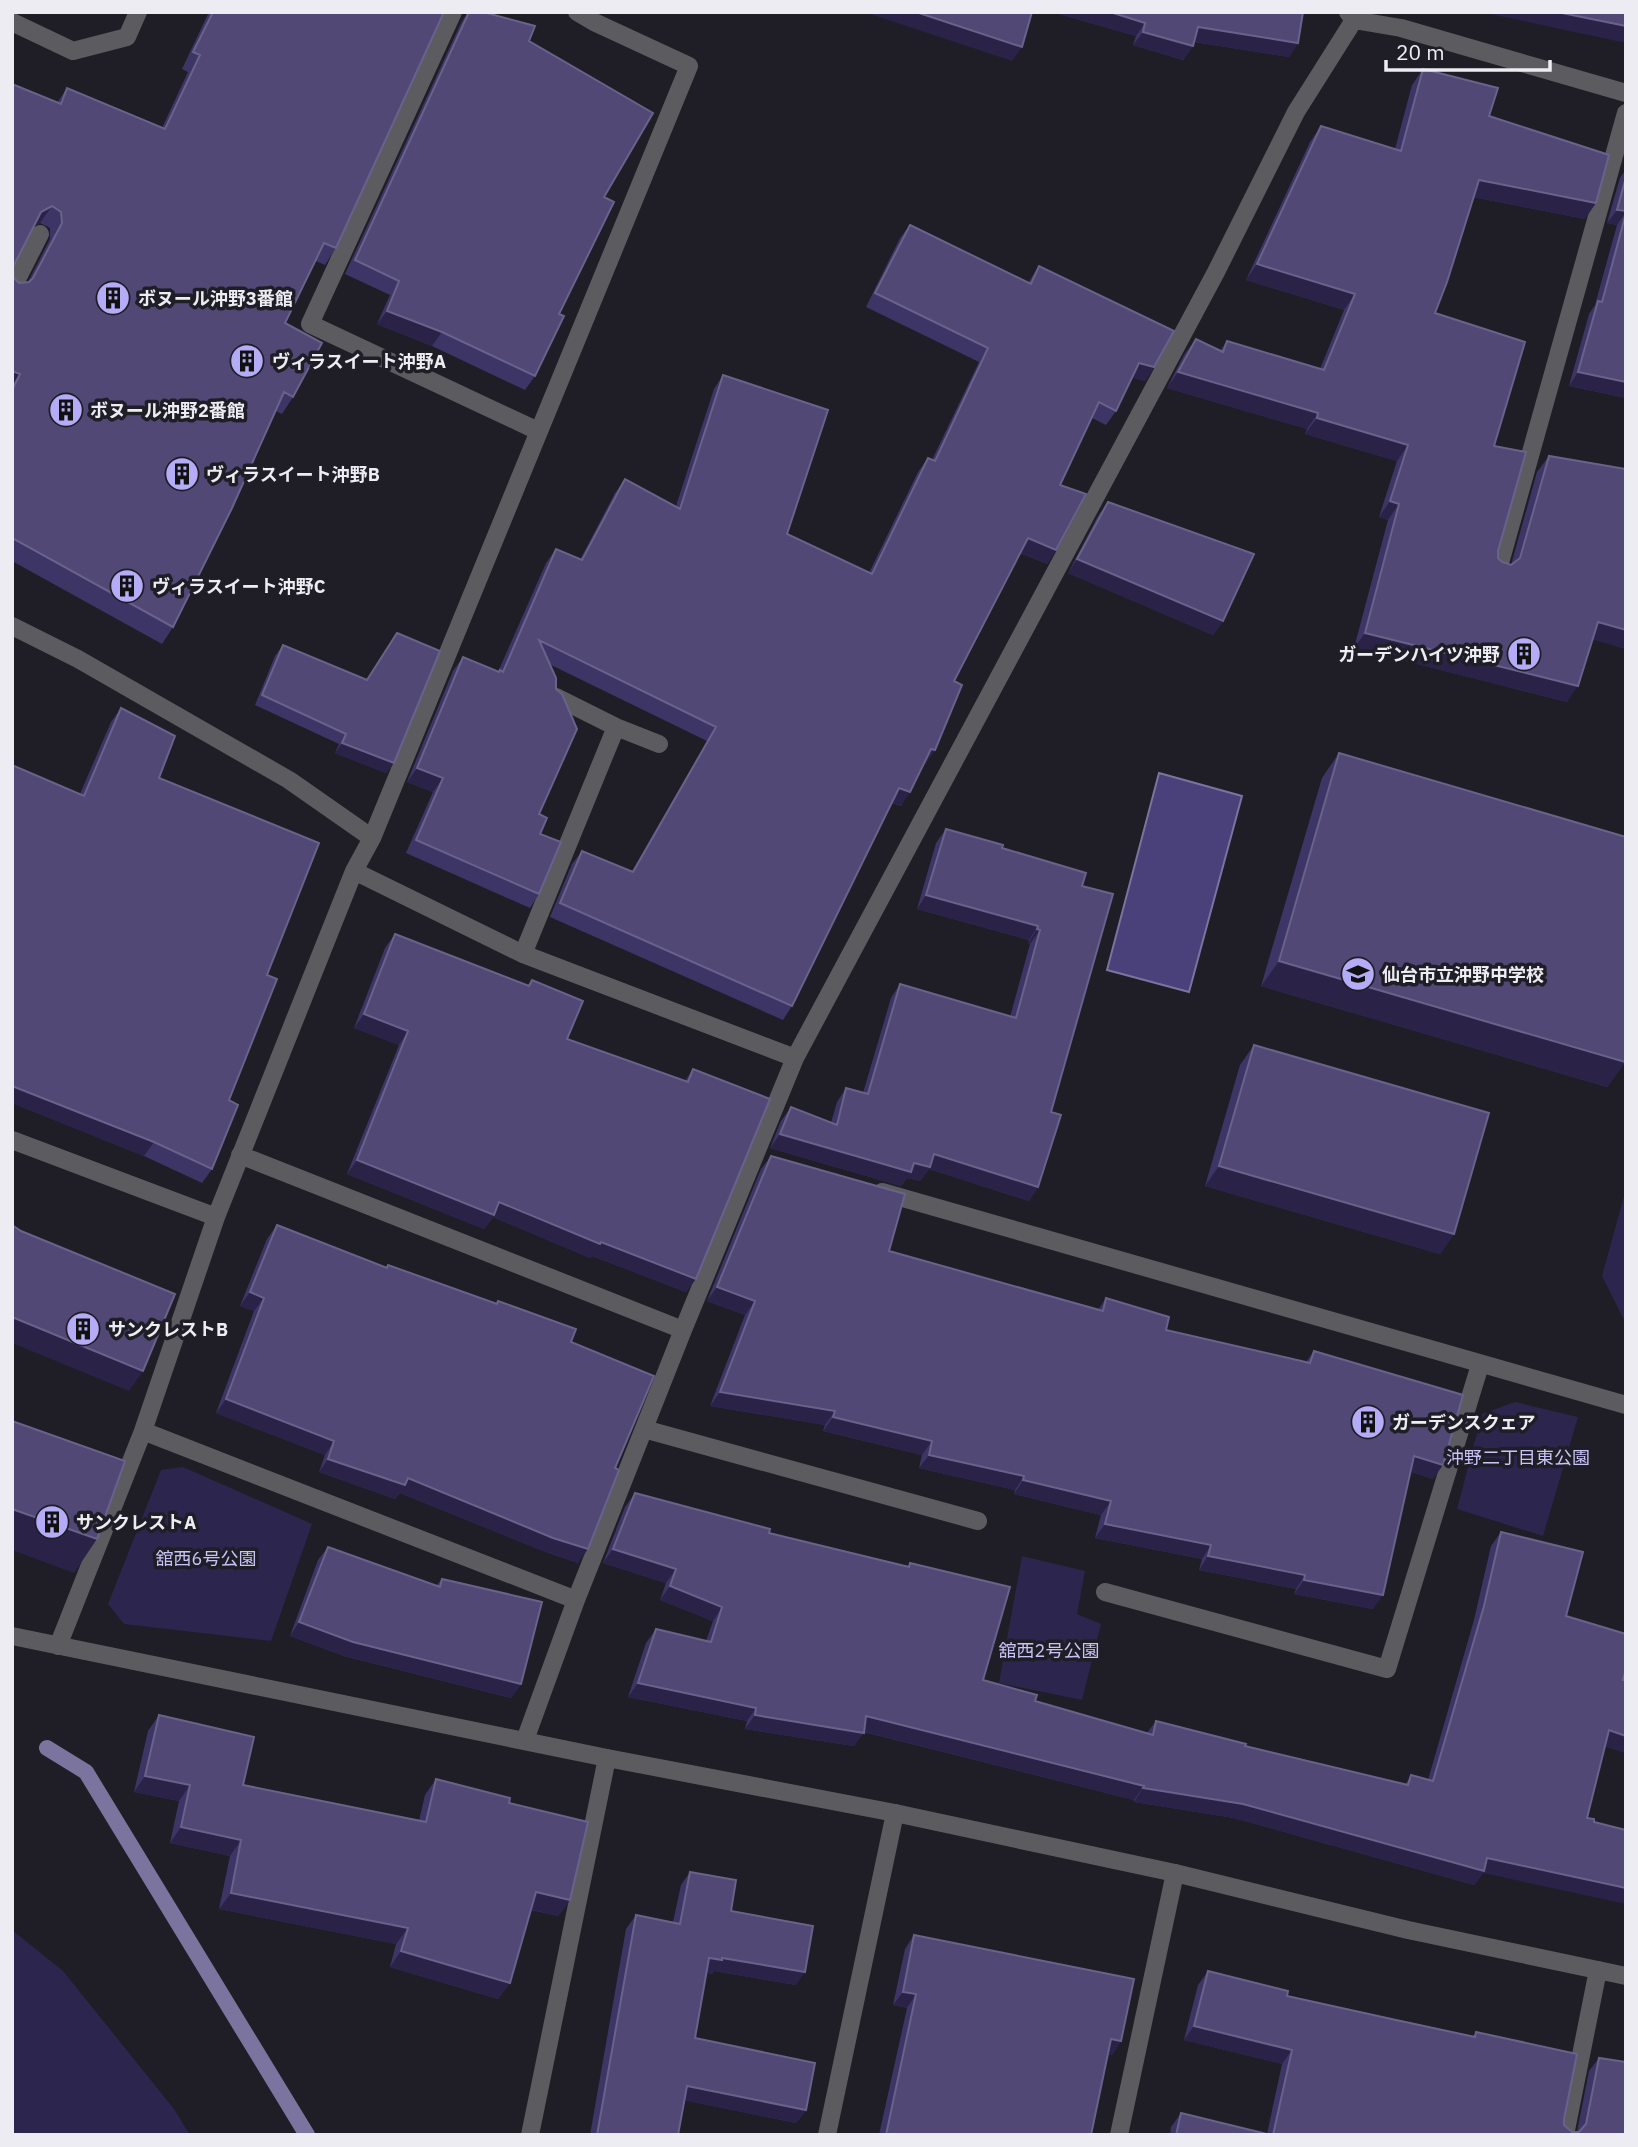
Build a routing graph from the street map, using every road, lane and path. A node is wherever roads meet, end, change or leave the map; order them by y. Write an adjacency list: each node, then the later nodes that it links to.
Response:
1 (138, 12): 5 (street)
2 (453, 12): 10 (street)
3 (578, 12): 10 (street)
4 (1351, 16): 6 (street); 19 (street)
5 (12, 22)
6 (1626, 93)
7 (1626, 113): 11 (street)
8 (40, 234): 9 (street)
9 (12, 289)
10 (538, 431): 16 (street)
11 (1498, 570)
12 (12, 626): 16 (street)
13 (556, 697): 14 (street)
14 (616, 727): 15 (street); 18 (street)
15 (659, 744)
16 (372, 838): 17 (street)
17 (354, 871): 18 (street); 21 (street)
18 (523, 954): 19 (street)
19 (795, 1058): 24 (street)
20 (12, 1140): 23 (street)
21 (240, 1155): 23 (street); 24 (street)
22 (863, 1187): 25 (street)
23 (216, 1217): 28 (street)
24 (683, 1330): 27 (street)
25 (1480, 1365): 26 (street); 30 (street)
26 (1626, 1405)
27 (644, 1429): 29 (street); 31 (street)
28 (143, 1431): 31 (street); 33 (street)
29 (978, 1521)
30 (1105, 1592)
31 (576, 1600): 34 (street)
32 (12, 1636): 33 (street)
33 (58, 1646): 34 (street)
34 (525, 1740): 35 (street)
35 (607, 1758): 36 (street); 40 (street)
36 (895, 1813): 37 (street); 41 (street)
37 (1175, 1873): 38 (street); 42 (street)
38 (1598, 1970): 39 (street); 43 (street)
39 (1626, 1976)
40 (530, 2135)
41 (827, 2135)
42 (1119, 2135)
43 (1565, 2135)

